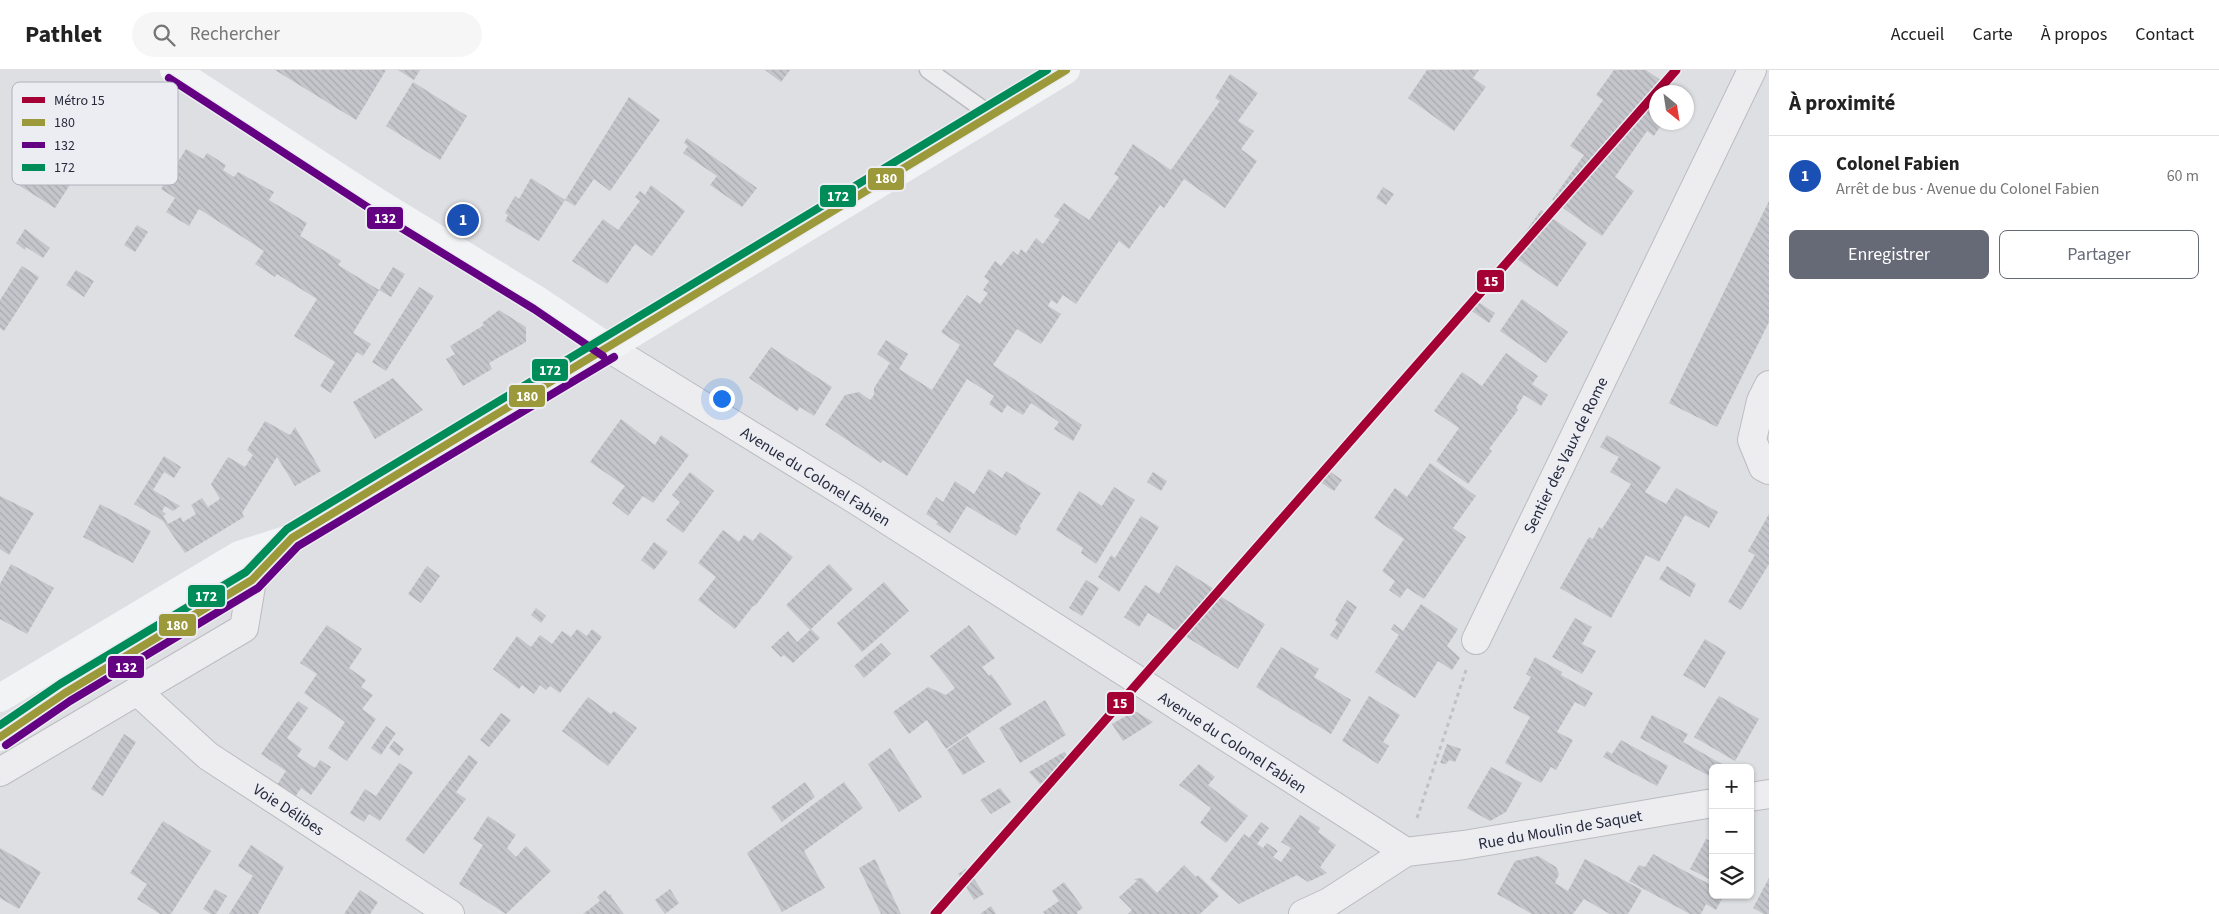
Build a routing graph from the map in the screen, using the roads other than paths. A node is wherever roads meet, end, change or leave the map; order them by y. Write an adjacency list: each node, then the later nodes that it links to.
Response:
1 (174, 70): 6 (main road, Avenue du Colonel Fabien)
2 (928, 70): 5 (lane)
3 (1066, 70): 5 (main road)
4 (1752, 70): 11 (street, Sentier des Vaux de Rome)
5 (991, 115): 6 (main road)
6 (609, 348): 9 (main road); 19 (street, Avenue du Colonel Fabien)
7 (1769, 385): 8 (street)
8 (1769, 470)
9 (292, 538): 10 (main road); 13 (main road)
10 (252, 580): 12 (street); 14 (main road)
11 (1476, 640)
12 (138, 692): 15 (street); 20 (street, Voie Délibes)
13 (3, 693)
14 (0, 737)
15 (0, 772)
16 (1769, 794): 17 (street)
17 (1754, 796)
18 (1709, 804): 19 (street, Rue du Moulin de Saquet)
19 (1406, 852): 21 (street)
20 (450, 914)
21 (1303, 914)

